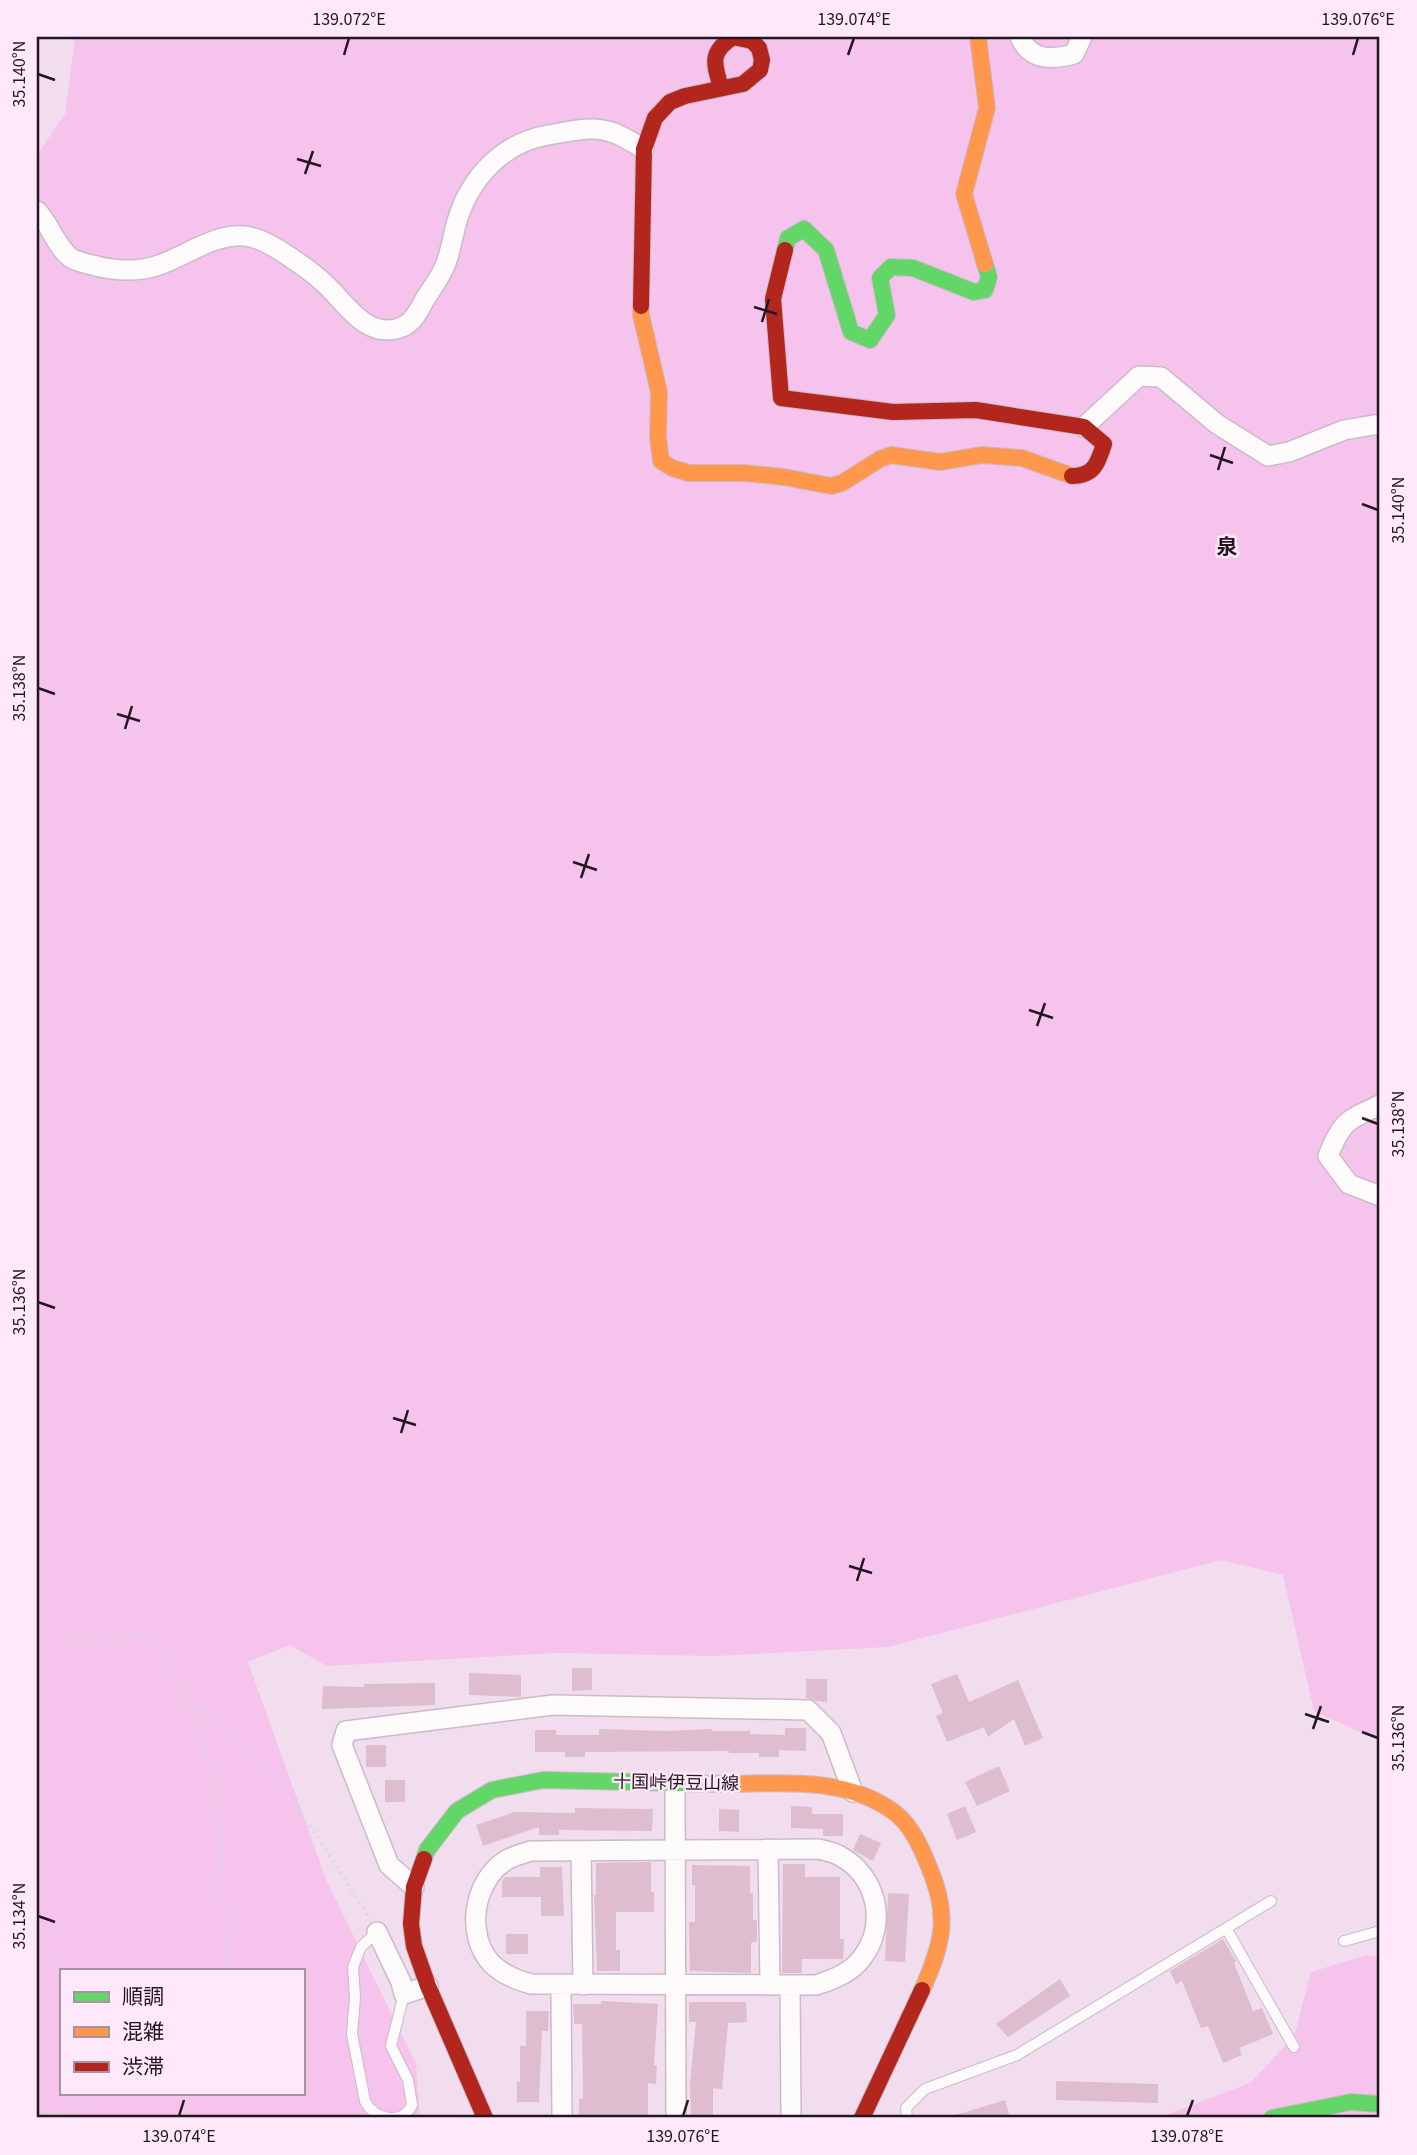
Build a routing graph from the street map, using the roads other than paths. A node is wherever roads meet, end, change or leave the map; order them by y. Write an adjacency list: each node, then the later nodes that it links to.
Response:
1 (978, 37): 8 (street)
2 (1020, 37): 3 (street)
3 (1082, 37)
4 (721, 88): 5 (street)
5 (644, 149): 6 (street); 8 (street)
6 (37, 211)
7 (1380, 424): 8 (street)
8 (1084, 427)
9 (1380, 1105): 10 (street)
10 (1380, 1196)
11 (675, 1784): 12 (street, 十国峠伊豆山線); 14 (street); 16 (street, 十国峠伊豆山線)
12 (853, 1791): 16 (street); 35 (street, 十国峠伊豆山線)
13 (768, 1849): 14 (street); 25 (street); 26 (street)
14 (677, 1850): 15 (street); 24 (street)
15 (581, 1851): 22 (street); 23 (street)
16 (414, 1887): 27 (street, 十国峠伊豆山線)
17 (1270, 1901): 18 (lane)
18 (1226, 1928): 29 (lane); 36 (lane)
19 (1380, 1931): 21 (lane)
20 (377, 1932): 28 (street); 28 (lane)
21 (1345, 1941)
22 (561, 1985): 23 (street); 32 (street)
23 (583, 1985): 24 (street)
24 (677, 1985): 25 (street); 33 (street)
25 (770, 1985): 26 (street)
26 (790, 1985): 34 (street)
27 (428, 1986): 28 (street); 31 (street, 十国峠伊豆山線)
28 (404, 1994)
29 (1294, 2047)
30 (1380, 2104): 37 (street)
31 (485, 2118)
32 (562, 2118)
33 (676, 2118)
34 (791, 2118)
35 (862, 2118)
36 (907, 2118)
37 (1272, 2118)

